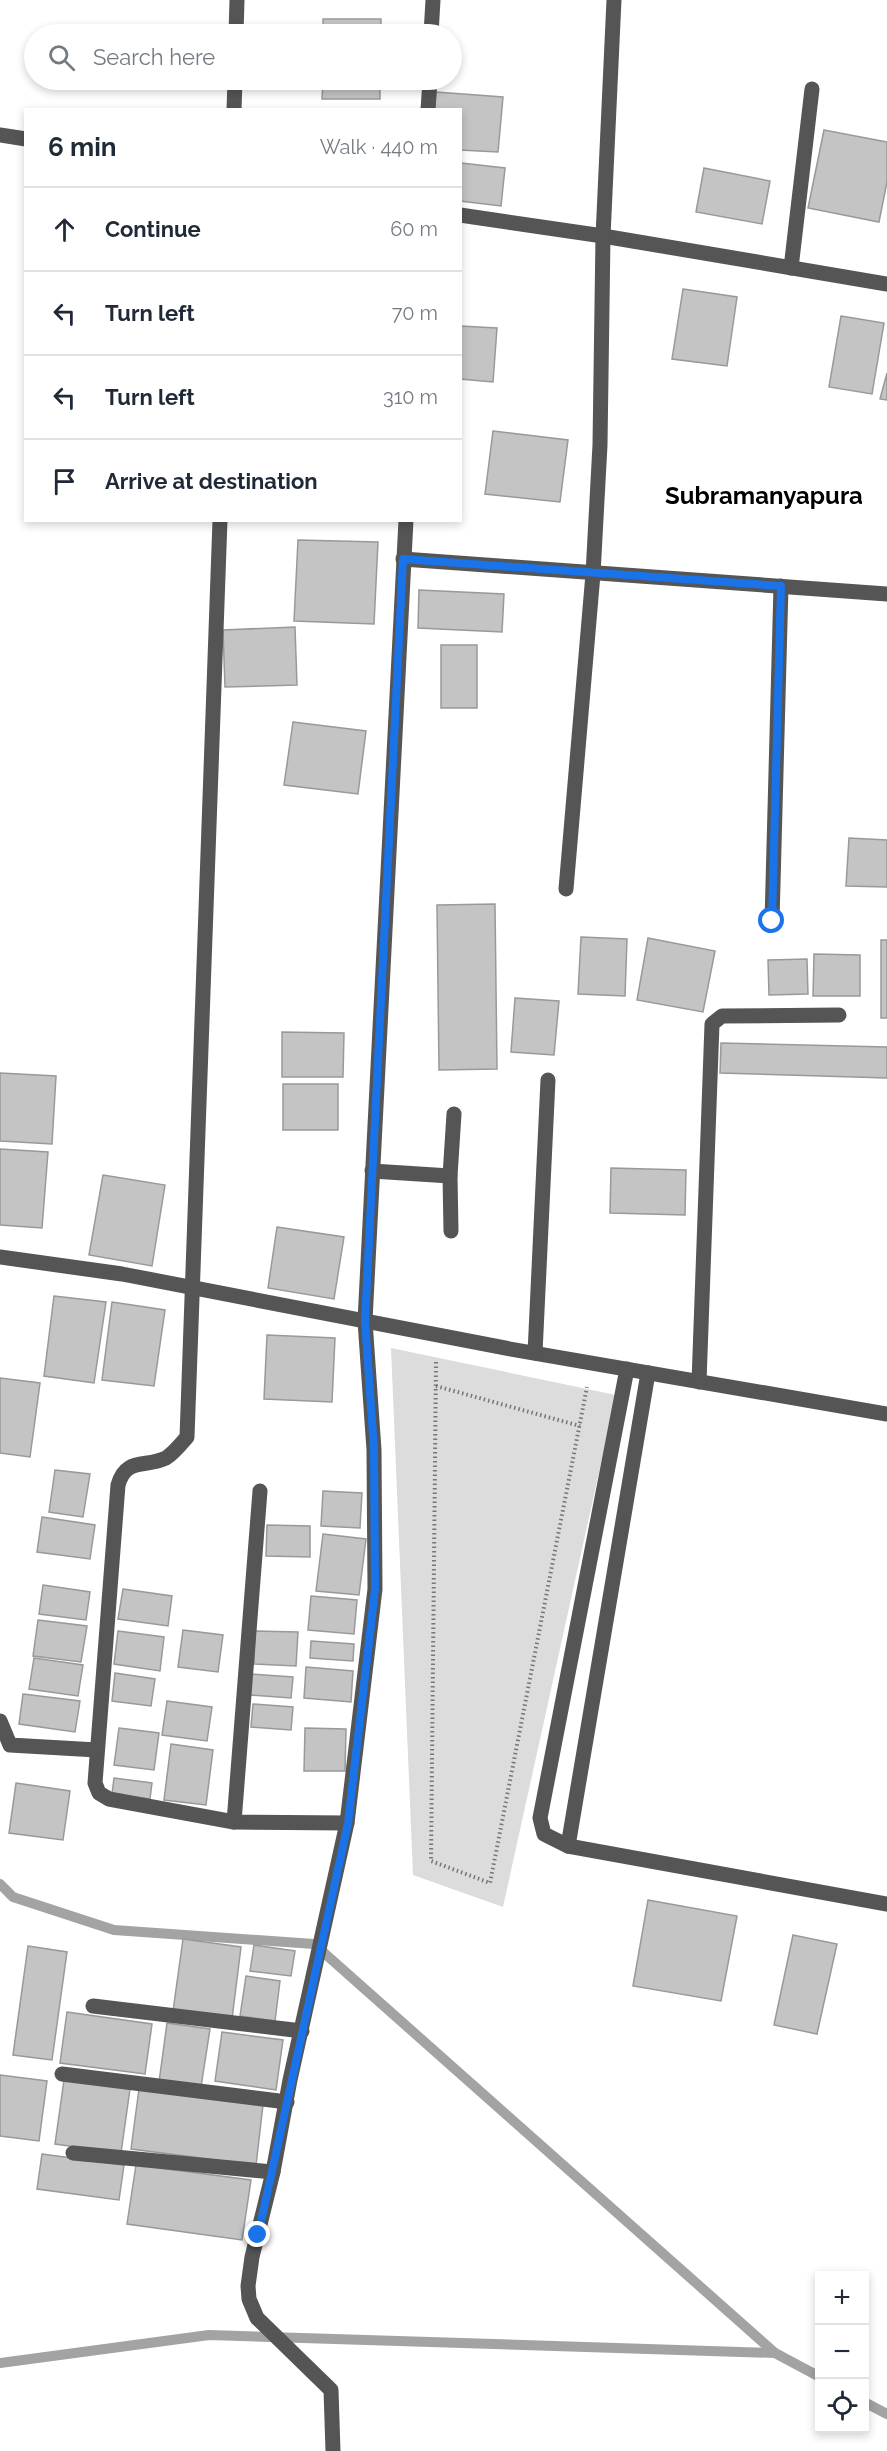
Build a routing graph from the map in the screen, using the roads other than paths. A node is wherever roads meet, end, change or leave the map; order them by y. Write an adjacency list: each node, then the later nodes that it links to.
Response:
1 (237, 0): 4 (street)
2 (433, 0): 5 (street)
3 (614, 0): 14 (street)
4 (236, 24)
5 (432, 24)
6 (812, 89): 15 (street)
7 (235, 90): 9 (street)
8 (429, 90): 10 (street)
9 (234, 108)
10 (428, 108)
11 (0, 135): 12 (street)
12 (24, 139)
13 (462, 216): 14 (street)
14 (603, 236): 15 (street); 20 (street)
15 (791, 268): 16 (street)
16 (887, 284)
17 (220, 522): 32 (street)
18 (406, 522): 19 (street)
19 (403, 559): 20 (street); 28 (street)
20 (593, 574): 21 (street); 23 (street)
21 (781, 586): 22 (street); 24 (street)
22 (887, 594)
23 (566, 889)
24 (772, 921)
25 (839, 1015): 37 (street)
26 (548, 1080): 34 (street)
27 (454, 1114): 29 (street)
28 (372, 1172): 29 (street); 33 (street)
29 (450, 1176): 30 (street)
30 (451, 1231)
31 (0, 1257): 32 (street)
32 (192, 1287): 33 (street); 42 (street)
33 (365, 1321): 34 (street); 44 (street)
34 (535, 1353): 35 (street)
35 (627, 1369): 36 (street); 45 (street)
36 (648, 1373): 37 (street); 45 (street)
37 (699, 1382): 39 (street)
38 (887, 1407): 39 (street)
39 (887, 1414)
40 (260, 1491): 43 (street)
41 (0, 1721): 42 (street)
42 (97, 1750): 43 (street)
43 (234, 1822): 44 (street)
44 (348, 1823): 48 (street)
45 (568, 1846): 46 (street)
46 (887, 1904)
47 (93, 2006): 48 (street)
48 (302, 2031): 50 (street)
49 (62, 2074): 50 (street)
50 (287, 2102): 52 (street)
51 (74, 2152): 52 (street)
52 (273, 2172): 53 (street)
53 (333, 2451)

